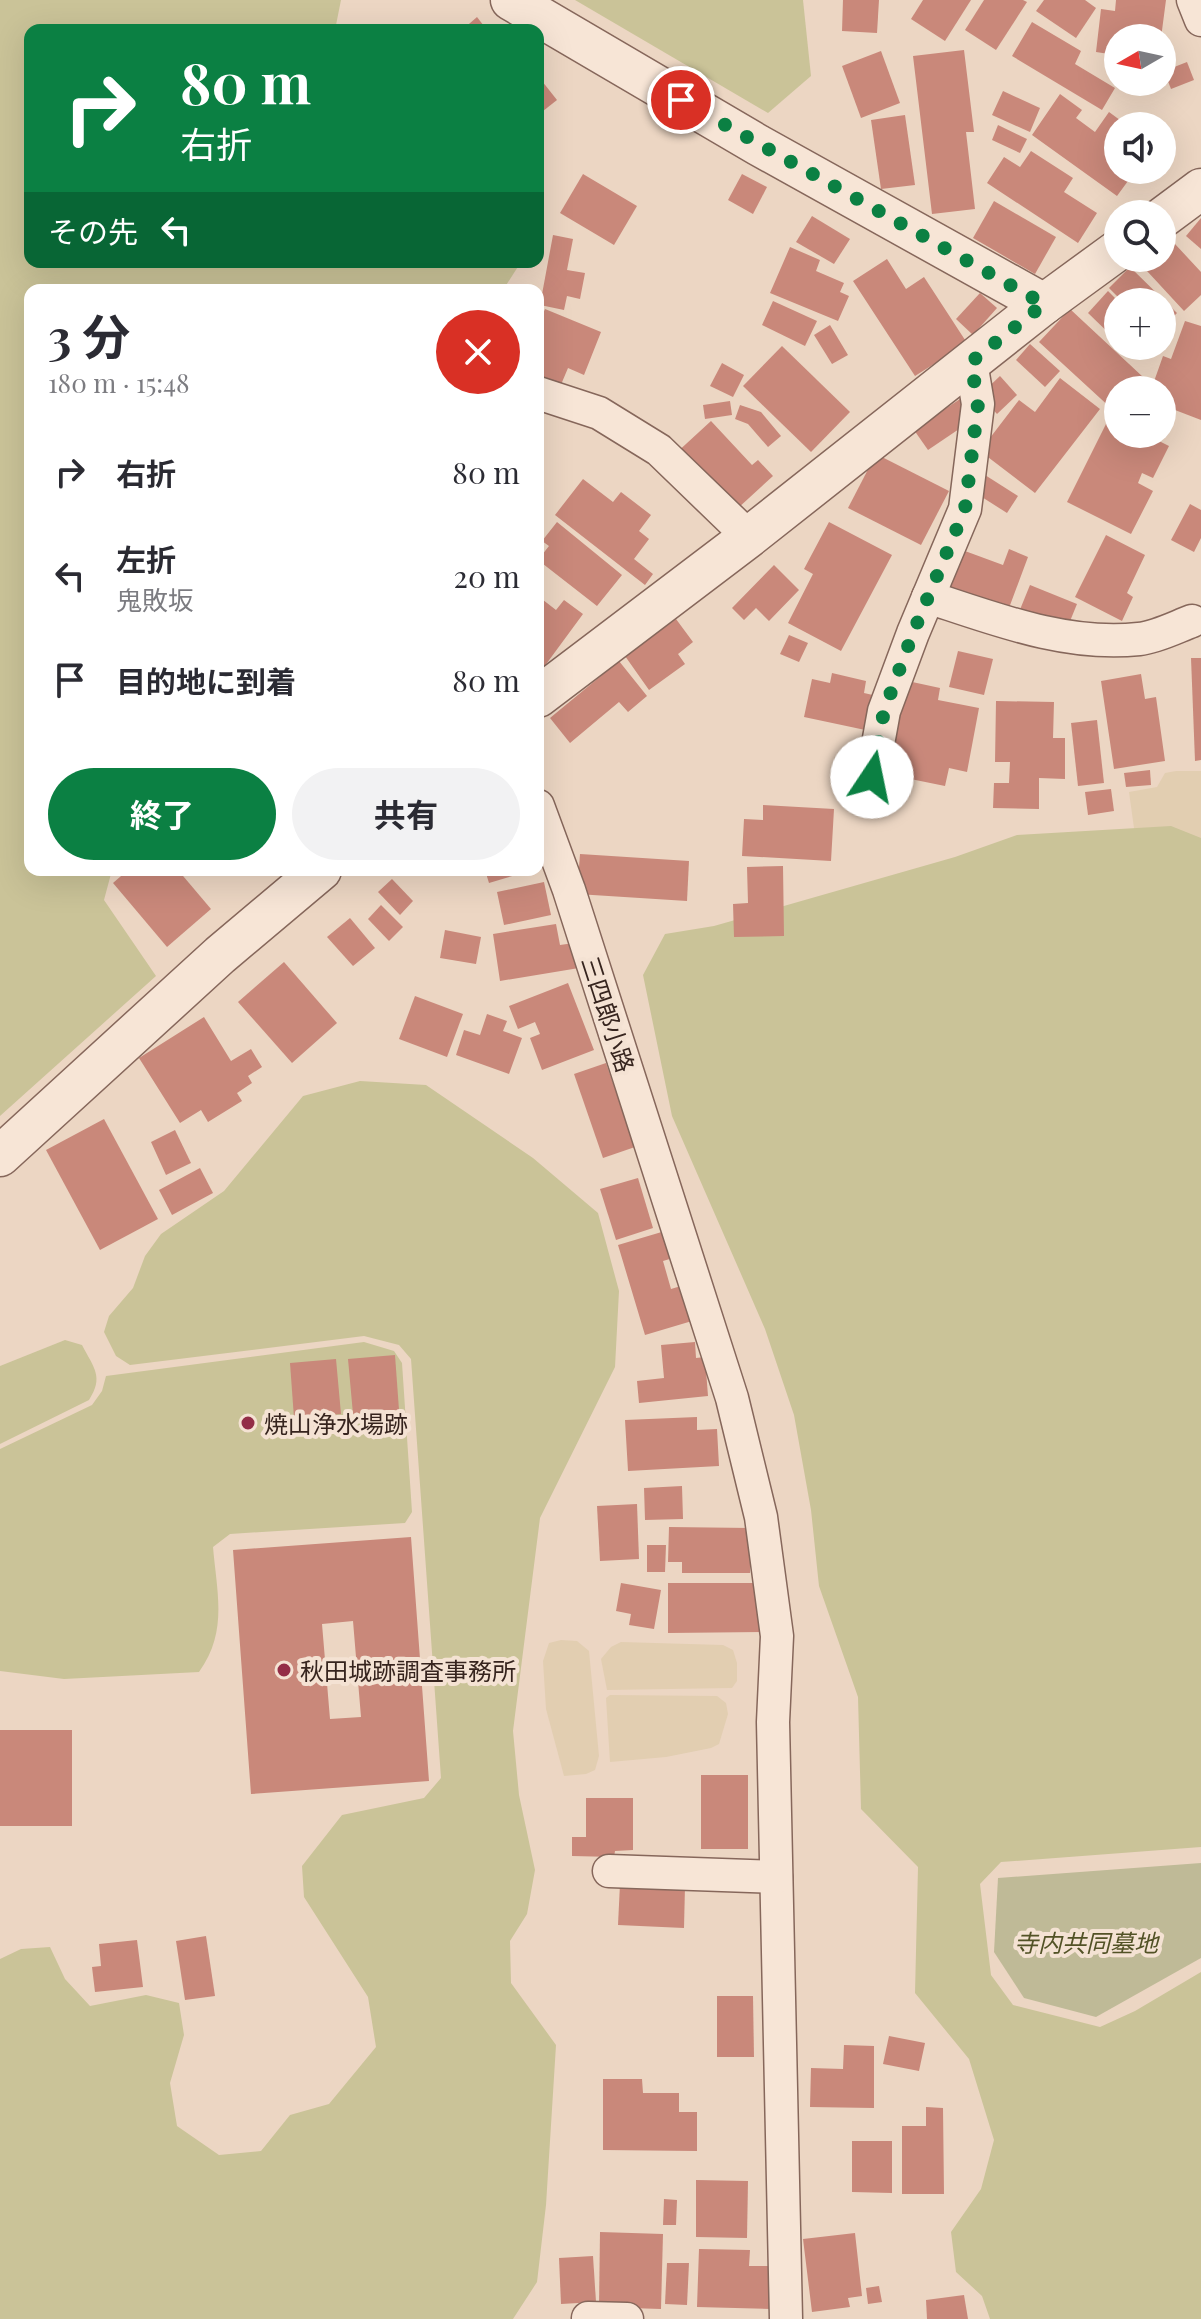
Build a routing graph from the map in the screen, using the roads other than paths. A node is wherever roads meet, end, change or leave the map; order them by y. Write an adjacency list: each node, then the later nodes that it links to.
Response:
1 (511, 0): 7 (street)
2 (1193, 0): 3 (street)
3 (1201, 20)
4 (1201, 189): 5 (street)
5 (1176, 208)
6 (1104, 260): 7 (street)
7 (1044, 304): 8 (street)
8 (971, 362): 10 (street); 11 (street)
9 (544, 395): 10 (street)
10 (749, 537): 13 (street)
11 (928, 597): 12 (street); 14 (street)
12 (1198, 614)
13 (544, 692)
14 (872, 777)
15 (544, 822): 19 (street, 三四郎小路)
16 (314, 876): 17 (street)
17 (0, 1156)
18 (609, 1871): 19 (street)
19 (776, 1877): 22 (street, 三四郎小路)
20 (588, 2318): 21 (street)
21 (627, 2319)
22 (786, 2319)

